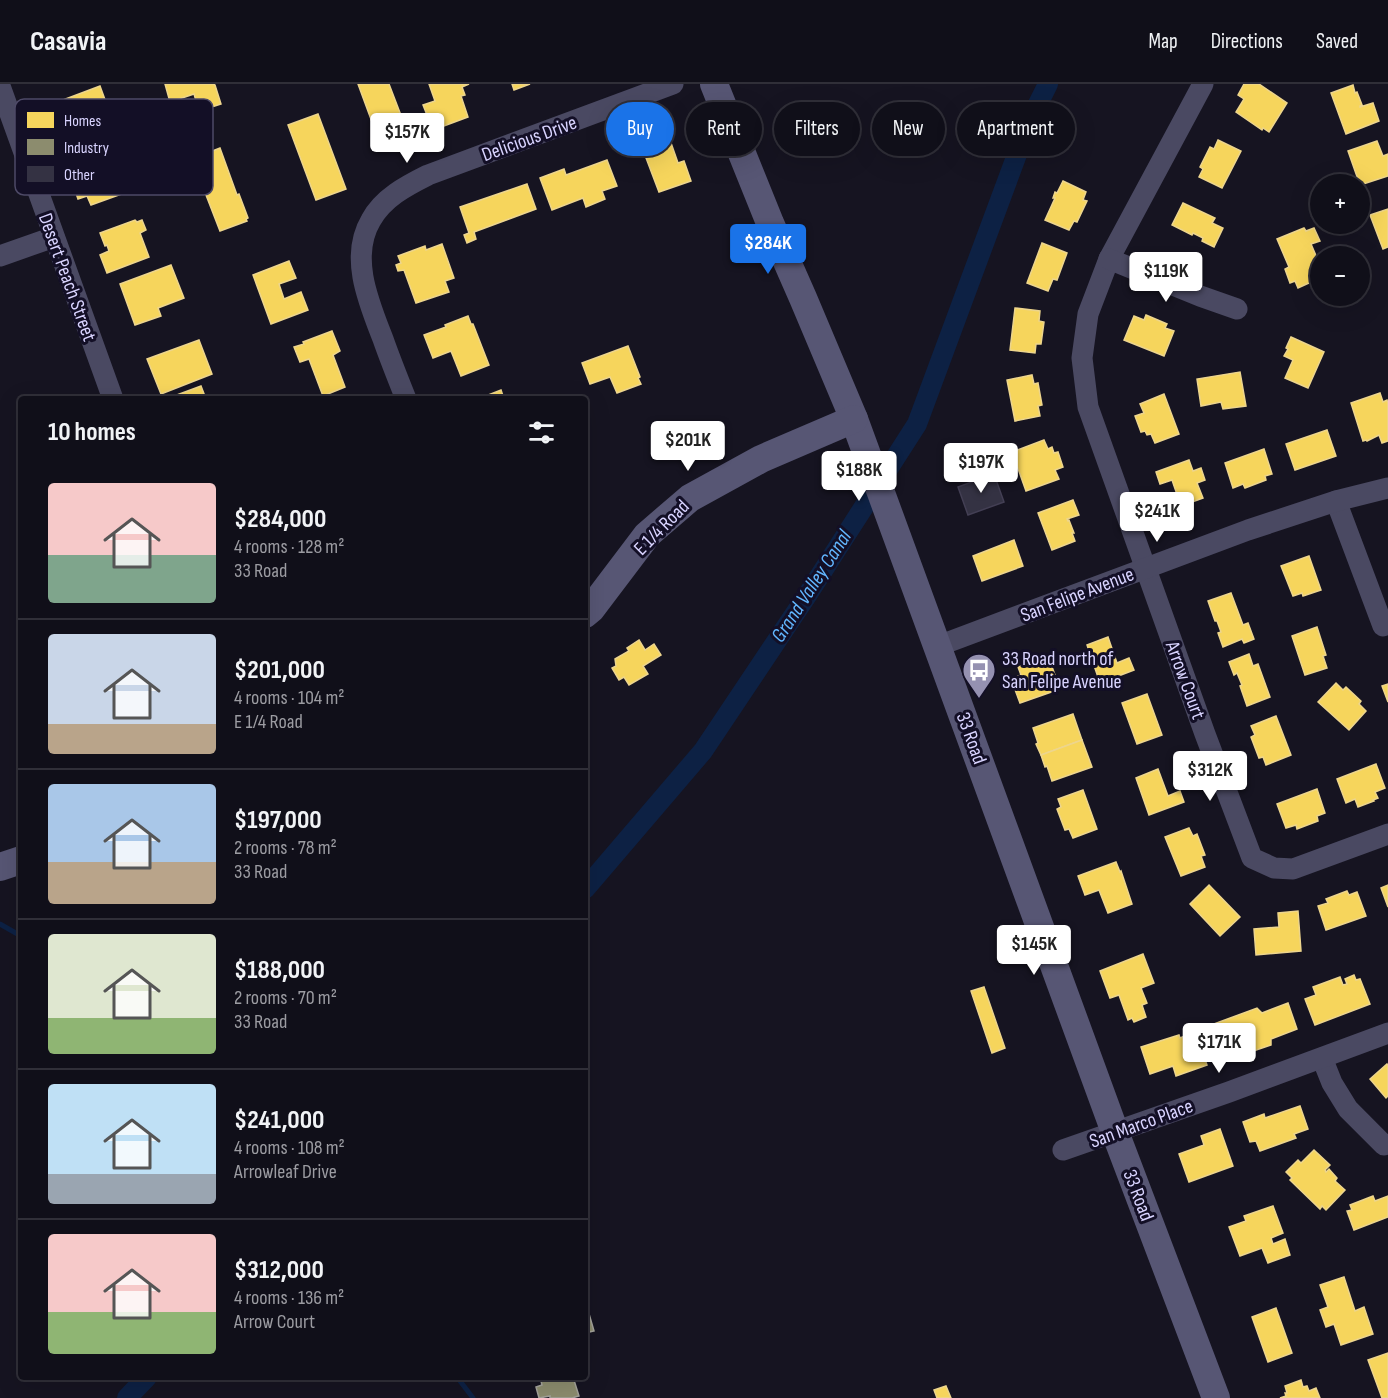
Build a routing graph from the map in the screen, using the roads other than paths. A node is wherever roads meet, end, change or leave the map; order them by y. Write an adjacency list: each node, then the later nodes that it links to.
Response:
1 (673, 84): 12 (street, Delicious Drive)
2 (714, 84): 13 (main road, 33 Road)
3 (1203, 84): 9 (street)
4 (0, 87): 5 (street, Desert Peach Street)
5 (15, 129)
6 (39, 195): 7 (street, Desert Peach Street)
7 (54, 237): 8 (street); 11 (street, Desert Peach Street)
8 (0, 256)
9 (1109, 259): 10 (street); 16 (street)
10 (1237, 309)
11 (111, 396)
12 (405, 396)
13 (854, 419): 17 (main road, E 1/4 Road); 19 (main road, 33 Road)
14 (1388, 489): 15 (street, San Felipe Avenue)
15 (1336, 501): 16 (street, San Felipe Avenue); 18 (street)
16 (1146, 568): 19 (street, San Felipe Avenue); 20 (street, Arrow Court)
17 (588, 612)
18 (1383, 626)
19 (938, 646): 25 (main road, 33 Road)
20 (1388, 834)
21 (18, 861): 22 (main road)
22 (0, 867)
23 (1388, 1033): 24 (street, San Marco Place)
24 (1322, 1058): 25 (street, San Marco Place); 26 (street)
25 (1115, 1132): 27 (street, San Marco Place); 28 (main road, 33 Road)
26 (1384, 1145)
27 (1063, 1150)
28 (1216, 1398)

